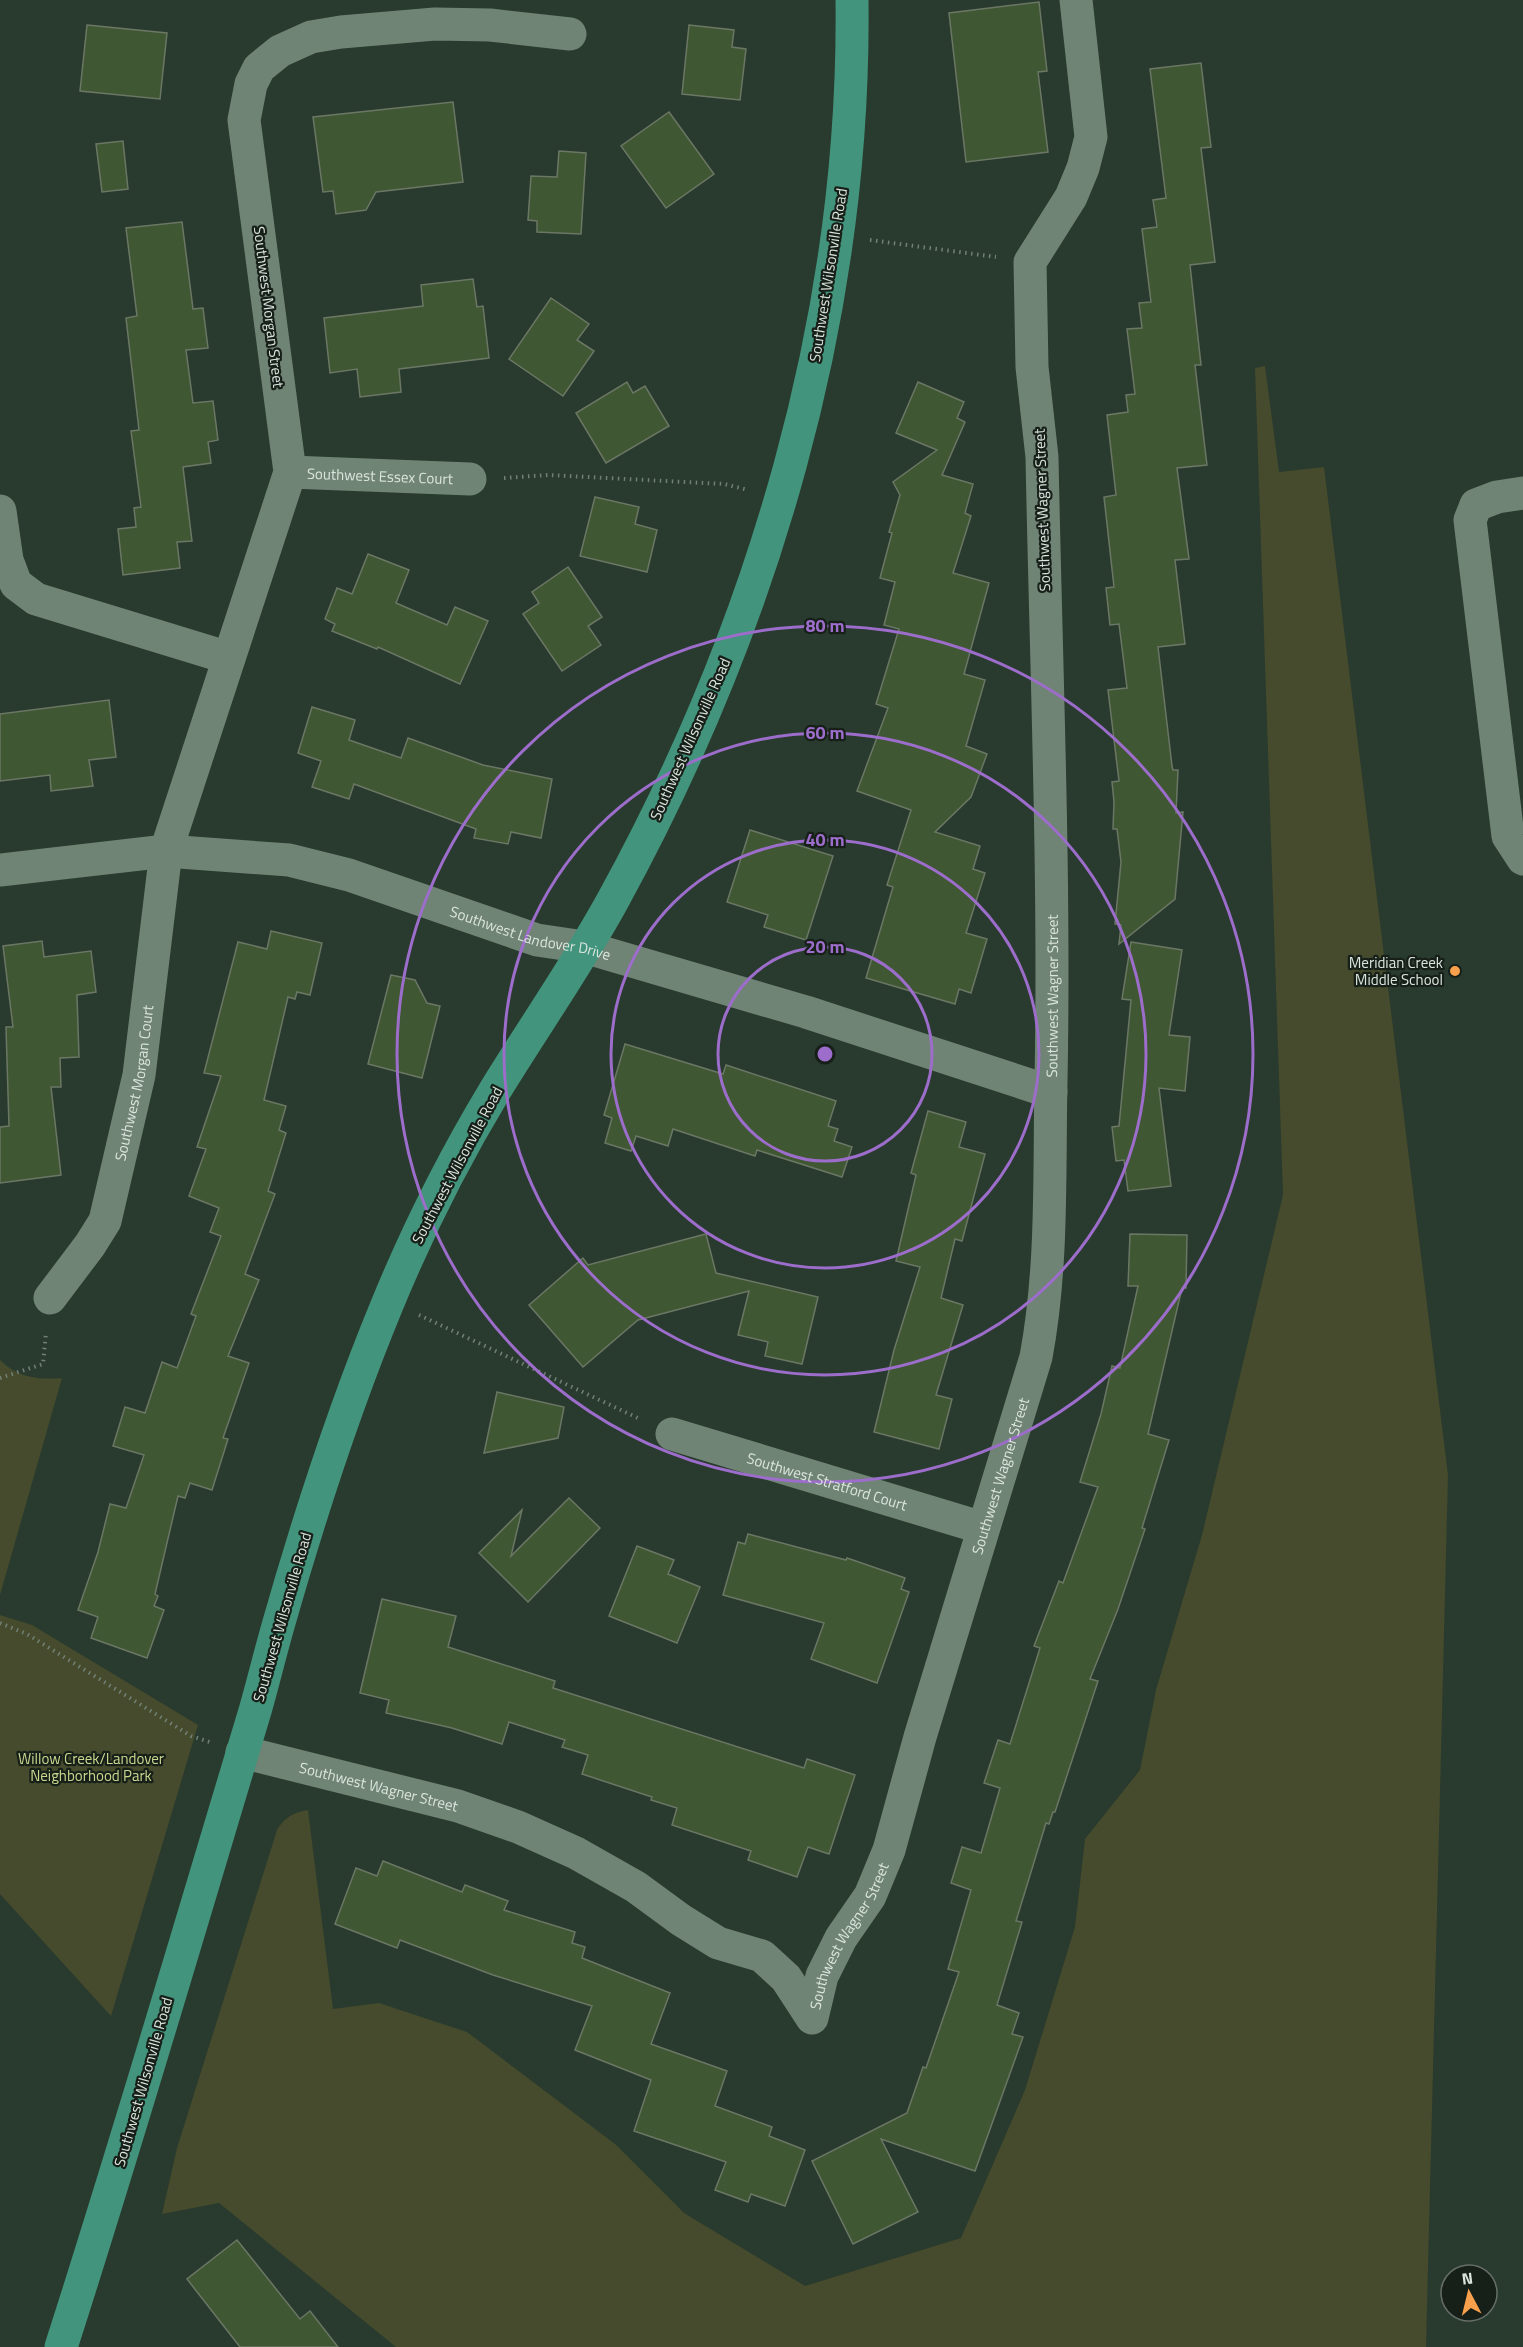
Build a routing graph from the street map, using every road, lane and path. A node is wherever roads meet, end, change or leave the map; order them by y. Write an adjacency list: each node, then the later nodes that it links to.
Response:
1 (852, 0): 4 (main road, Southwest Wilsonville Road)
2 (1076, 0): 5 (street)
3 (570, 34): 6 (street, Southwest Morgan Street)
4 (836, 236): 5 (path); 9 (main road, Southwest Wilsonville Road)
5 (1029, 262): 16 (street, Southwest Wagner Street)
6 (290, 472): 7 (street, Southwest Essex Court); 11 (street, Southwest Morgan Street)
7 (470, 479): 9 (path)
8 (1523, 493): 13 (street)
9 (781, 498): 15 (main road, Southwest Wilsonville Road)
10 (0, 511): 11 (street)
11 (229, 658): 12 (street, Southwest Morgan Street)
12 (166, 851): 14 (street, Southwest Landover Drive); 15 (street, Southwest Landover Drive); 17 (street, Southwest Morgan Court)
13 (1523, 859)
14 (0, 870)
15 (584, 947): 16 (street, Southwest Landover Drive); 18 (main road, Southwest Wilsonville Road)
16 (1051, 1092): 21 (street, Southwest Wagner Street)
17 (50, 1298): 19 (path)
18 (389, 1301): 20 (path); 23 (main road, Southwest Wilsonville Road)
19 (0, 1378)
20 (672, 1434): 21 (street, Southwest Stratford Court)
21 (983, 1528): 23 (street, Southwest Wagner Street)
22 (0, 1623): 23 (path)
23 (242, 1752): 24 (main road, Southwest Wilsonville Road)
24 (62, 2347)

